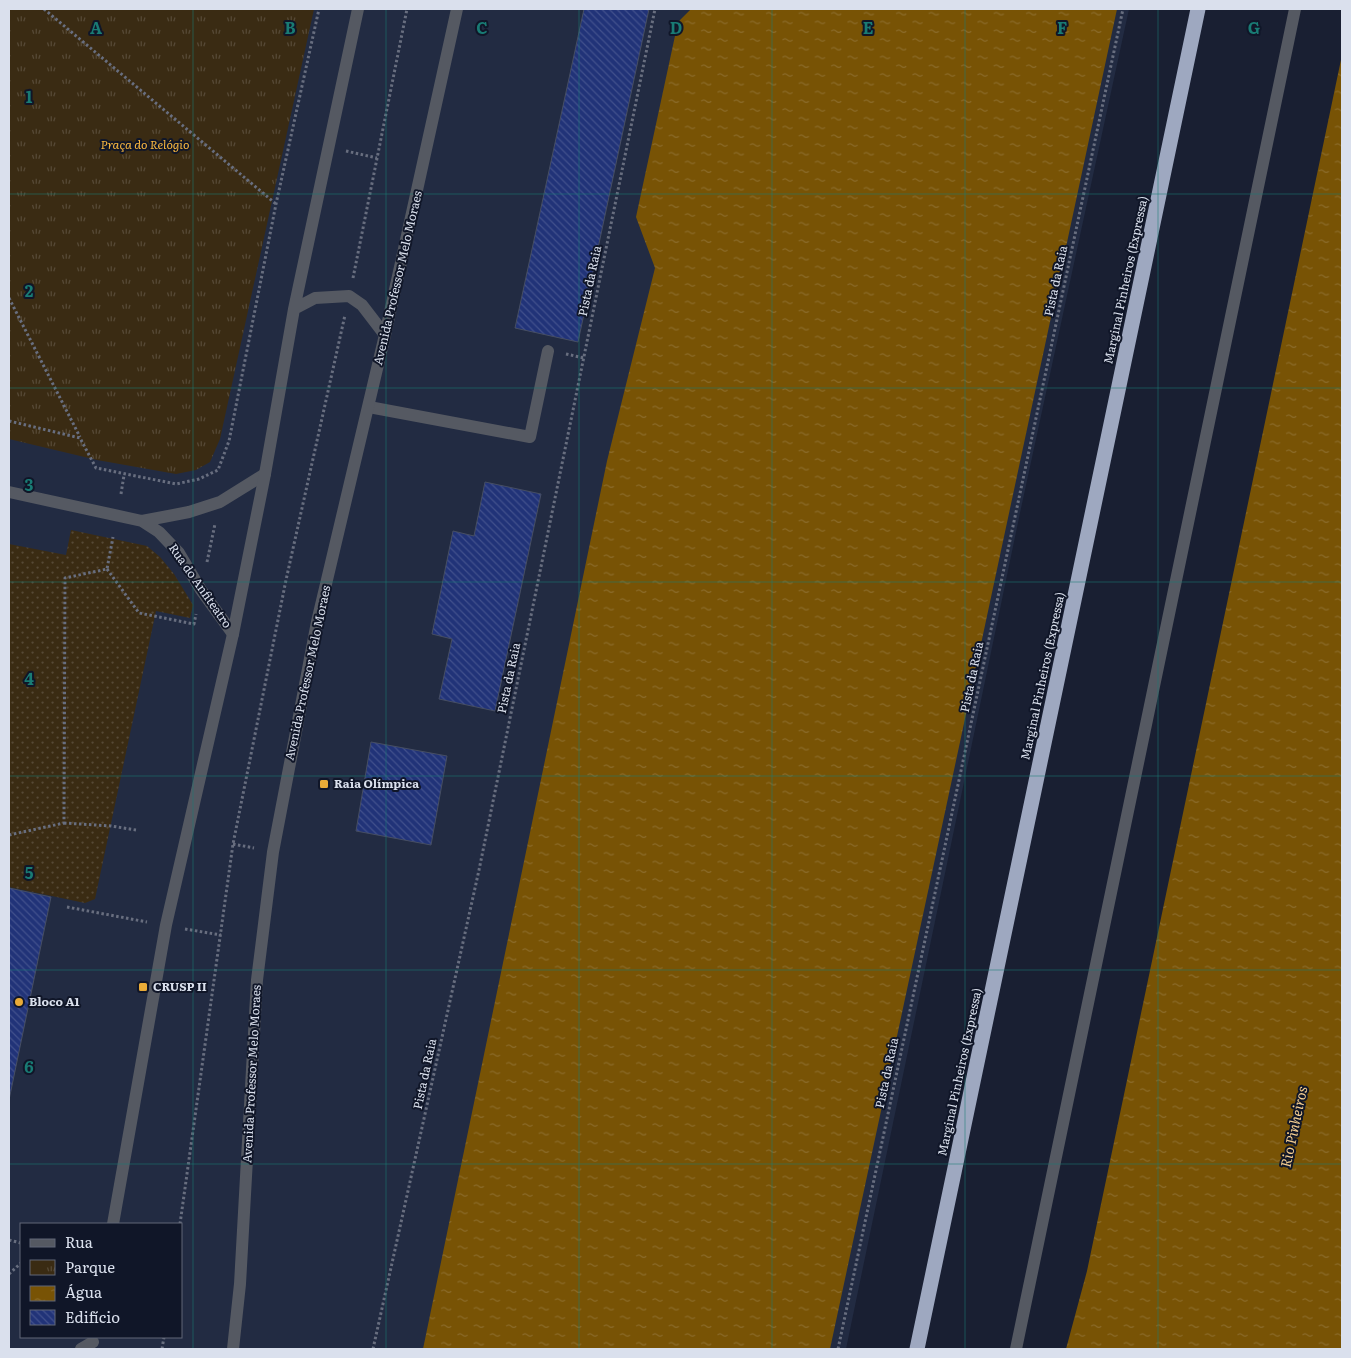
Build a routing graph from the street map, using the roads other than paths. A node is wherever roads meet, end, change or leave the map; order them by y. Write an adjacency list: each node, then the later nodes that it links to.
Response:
1 (358, 9): 5 (street)
2 (457, 9): 6 (street, Avenida Professor Melo Moraes)
3 (1198, 9): 17 (highway, Marginal Pinheiros (Expressa))
4 (1295, 9): 18 (street)
5 (294, 308): 6 (street); 9 (street)
6 (385, 335): 8 (street, Avenida Professor Melo Moraes)
7 (548, 351): 8 (street)
8 (369, 407): 16 (street, Avenida Professor Melo Moraes)
9 (265, 474): 11 (street, Rua do Anfiteatro); 12 (street)
10 (9, 492): 11 (street, Rua do Anfiteatro)
11 (142, 521): 12 (street, Rua do Anfiteatro)
12 (233, 634): 13 (street)
13 (114, 1223)
14 (93, 1343): 15 (street)
15 (81, 1349)
16 (233, 1349)
17 (917, 1349)
18 (1016, 1349)

